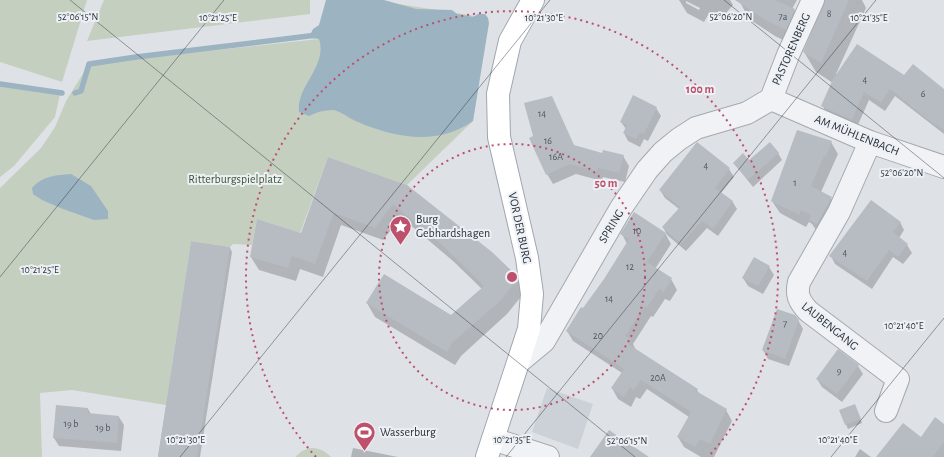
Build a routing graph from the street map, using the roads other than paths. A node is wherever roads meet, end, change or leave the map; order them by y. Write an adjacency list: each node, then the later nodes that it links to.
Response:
1 (533, 0): 6 (main road, VOR DER BURG)
2 (813, 0): 3 (street, PASTORENBERG)
3 (771, 99): 4 (street, AM MÜHLENBACH); 6 (street, SPRING)
4 (870, 142): 5 (street, AM MÜHLENBACH); 7 (street, LAUBENGANG)
5 (944, 168)
6 (520, 361): 8 (main road, VOR DER BURG)
7 (886, 411)
8 (490, 448): 9 (street)
9 (548, 457)

